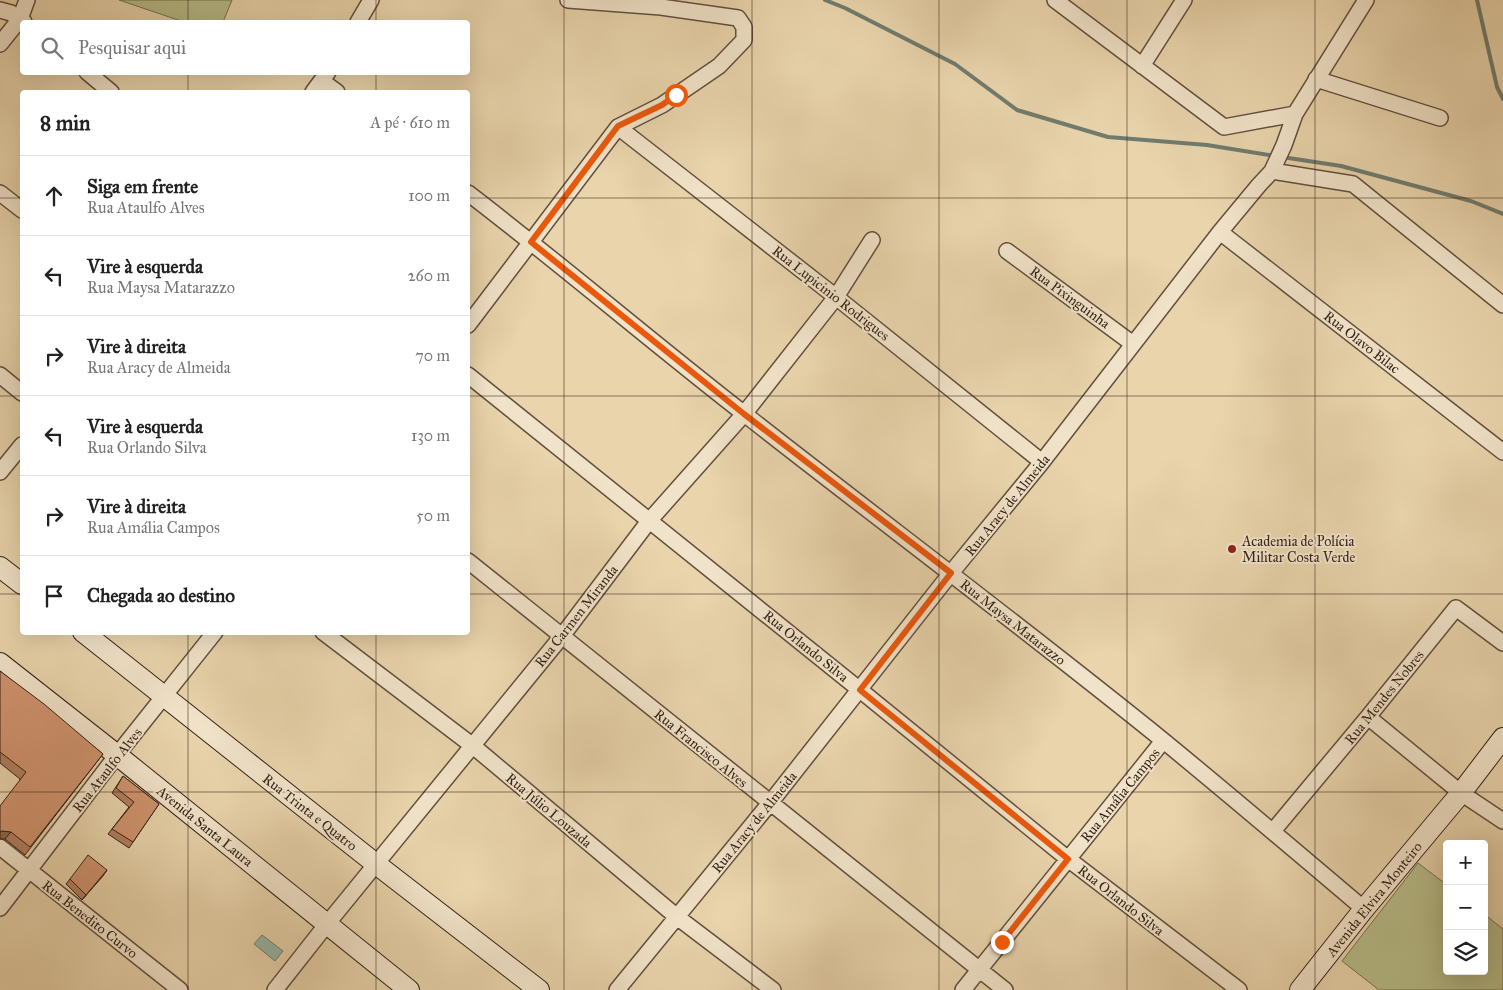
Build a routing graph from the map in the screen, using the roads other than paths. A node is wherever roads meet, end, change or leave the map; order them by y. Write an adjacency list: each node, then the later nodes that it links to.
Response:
1 (27, 0): 9 (street)
2 (371, 0): 10 (street)
3 (568, 0): 21 (street)
4 (1055, 0): 13 (street)
5 (1184, 0): 13 (street)
6 (1366, 0): 15 (street, Rua Aracy de Almeida)
7 (0, 10): 8 (street)
8 (21, 20)
9 (22, 20)
10 (359, 20)
11 (20, 23): 12 (street)
12 (0, 44)
13 (1142, 66): 19 (street)
14 (90, 75): 17 (street)
15 (1316, 79): 19 (street, Rua Aracy de Almeida); 20 (street)
16 (321, 82): 18 (street)
17 (109, 90)
18 (334, 90)
19 (1295, 114): 22 (street, Rua Aracy de Almeida)
20 (1440, 118)
21 (618, 126): 28 (street); 30 (street, Rua Lupicinio Rodrigues)
22 (1275, 166): 26 (street, Rua Aracy de Almeida); 31 (street)
23 (0, 192): 25 (street)
24 (470, 195): 28 (street, Rua Maysa Matarazzo)
25 (20, 208)
26 (1220, 232): 33 (street, Rua Aracy de Almeida); 39 (street, Rua Olavo Bilac)
27 (872, 240): 30 (street, Rua Carmen Miranda)
28 (531, 242): 32 (street); 37 (street, Rua Maysa Matarazzo)
29 (1007, 251): 33 (street, Rua Pixinguinha)
30 (836, 297): 37 (street, Rua Carmen Miranda); 40 (street, Rua Lupicinio Rodrigues)
31 (1503, 305)
32 (470, 322)
33 (1133, 344): 40 (street, Rua Aracy de Almeida)
34 (0, 375): 36 (street)
35 (470, 377): 42 (street, Rua Orlando Silva)
36 (20, 391)
37 (744, 414): 42 (street, Rua Carmen Miranda); 45 (street, Rua Maysa Matarazzo)
38 (20, 447): 41 (street)
39 (1503, 452)
40 (1042, 462): 45 (street, Rua Aracy de Almeida)
41 (0, 472)
42 (649, 521): 50 (street, Rua Carmen Miranda); 53 (street, Rua Orlando Silva)
43 (470, 563): 50 (street, Rua Francisco Alves)
44 (0, 567): 46 (street)
45 (951, 573): 53 (street, Rua Aracy de Almeida); 57 (street, Rua Maysa Matarazzo)
46 (20, 582)
47 (87, 635): 54 (street, Rua Trinta e Quatro)
48 (213, 635): 54 (street, Rua Ataulfo Alves)
49 (327, 635): 58 (street, Rua Júlio Louzada)
50 (562, 636): 58 (street, Rua Carmen Miranda); 61 (street, Rua Francisco Alves)
51 (1503, 643): 55 (street, Rua Mendes Nobres)
52 (0, 663): 59 (street, Avenida Santa Laura)
53 (860, 690): 61 (street, Rua Aracy de Almeida); 65 (street, Rua Orlando Silva)
54 (164, 696): 59 (street, Rua Ataulfo Alves); 66 (street, Rua Trinta e Quatro)
55 (1368, 718): 60 (street); 63 (street, Rua Mendes Nobres)
56 (1503, 738): 60 (street, Avenida Elvira Monteiro)
57 (1163, 741): 63 (street, Rua Maysa Matarazzo); 65 (street, Rua Amália Campos)
58 (472, 746): 66 (street, Rua Carmen Miranda); 70 (street, Rua Júlio Louzada)
59 (117, 755): 67 (street, Rua Ataulfo Alves); 71 (street, Avenida Santa Laura)
60 (1461, 792): 62 (street); 69 (street, Avenida Elvira Monteiro)
61 (770, 803): 70 (street, Rua Aracy de Almeida); 72 (street, Rua Francisco Alves)
62 (1503, 821)
63 (1273, 831): 69 (street, Rua Maysa Matarazzo)
64 (0, 847): 67 (street, Rua Benedito Curvo)
65 (1068, 859): 72 (street, Rua Amália Campos); 81 (street, Rua Orlando Silva)
66 (376, 864): 71 (street, Rua Carmen Miranda); 76 (street, Rua Trinta e Quatro)
67 (29, 870): 68 (street, Rua Ataulfo Alves); 73 (street, Rua Benedito Curvo)
68 (0, 908)
69 (1364, 909): 82 (street, Avenida Elvira Monteiro)
70 (677, 917): 77 (street, Rua Aracy de Almeida); 78 (street, Rua Júlio Louzada)
71 (327, 924): 74 (street, Rua Carmen Miranda); 75 (street, Avenida Santa Laura)
72 (979, 970): 79 (street, Rua Amália Campos); 80 (street, Rua Francisco Alves)
73 (180, 990)
74 (275, 990)
75 (409, 990)
76 (539, 990)
77 (617, 990)
78 (773, 990)
79 (963, 990)
80 (1005, 990)
81 (1239, 990)
82 (1300, 990)

